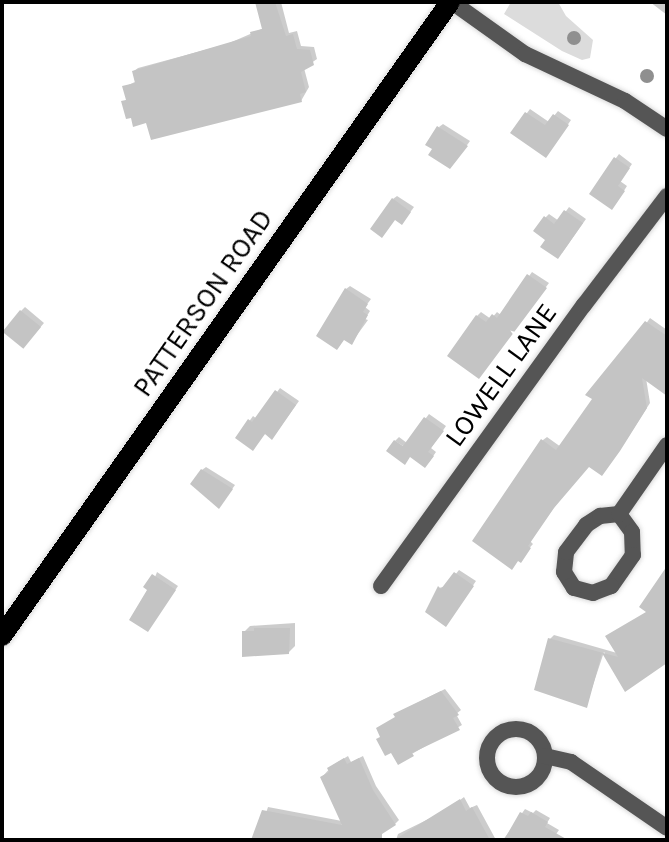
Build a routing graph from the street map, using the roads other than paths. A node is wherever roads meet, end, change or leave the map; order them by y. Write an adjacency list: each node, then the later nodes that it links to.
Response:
1 (451, 2): 2 (street); 7 (main road, PATTERSON ROAD)
2 (667, 129)
3 (667, 196): 6 (street, LOWELL LANE)
4 (667, 445): 5 (street)
5 (619, 514): 5 (street)
6 (381, 586)
7 (2, 636)
8 (545, 756): 9 (street)
9 (667, 828)

